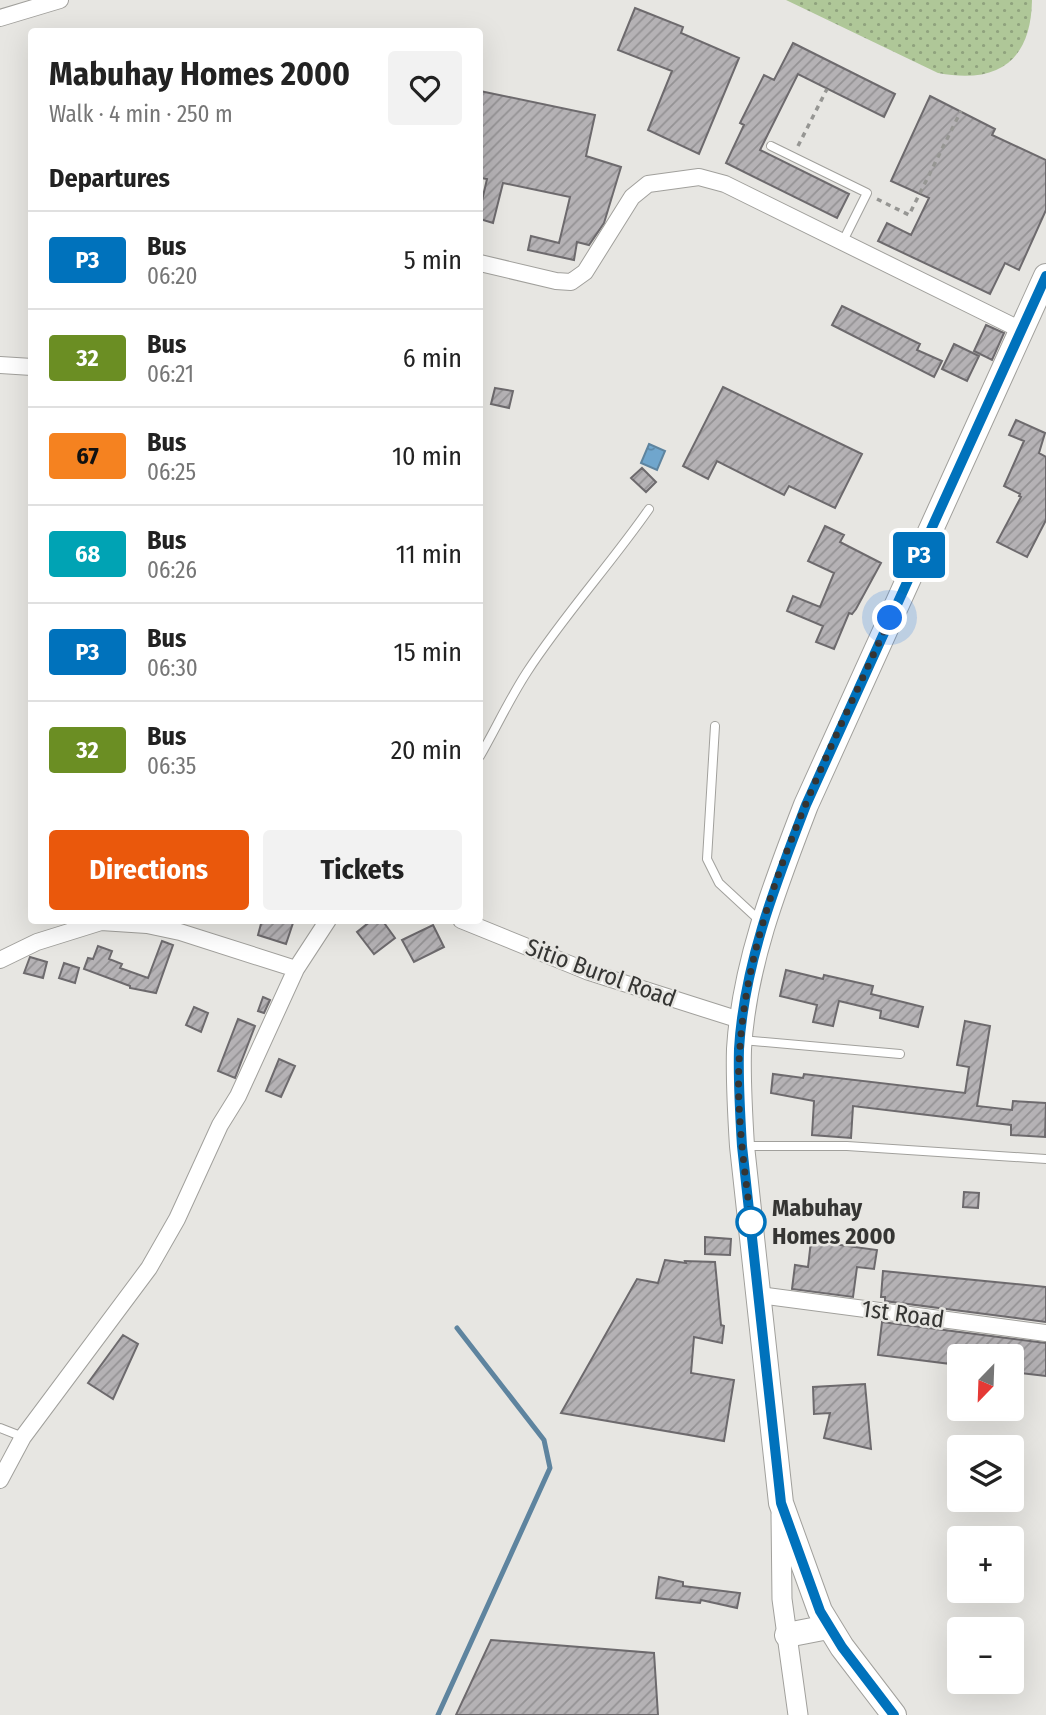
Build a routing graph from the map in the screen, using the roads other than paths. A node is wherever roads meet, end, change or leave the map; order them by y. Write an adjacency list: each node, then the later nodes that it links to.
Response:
1 (60, 0): 2 (street)
2 (0, 18)
3 (771, 146): 4 (lane)
4 (843, 241): 5 (street); 7 (street)
5 (483, 264)
6 (1046, 276): 7 (main road)
7 (1021, 330): 17 (main road)
8 (0, 365): 9 (street)
9 (28, 367)
10 (649, 509): 12 (lane)
11 (715, 726): 17 (lane)
12 (483, 750)
13 (96, 924): 18 (street)
14 (132, 924): 19 (street)
15 (325, 924): 19 (street)
16 (471, 924): 20 (street, Sitio Burol Road)
17 (764, 925): 20 (main road)
18 (0, 960)
19 (296, 969): 27 (street)
20 (741, 1031): 21 (lane); 22 (main road)
21 (900, 1054)
22 (742, 1146): 23 (lane); 24 (main road)
23 (1046, 1159)
24 (760, 1295): 25 (street, 1st Road); 29 (main road)
25 (1046, 1333)
26 (0, 1428): 27 (lane)
27 (23, 1437): 28 (street)
28 (0, 1480)
29 (781, 1503): 30 (main road); 31 (street)
30 (828, 1627): 31 (main road); 33 (main road)
31 (787, 1635): 32 (street)
32 (798, 1715)
33 (894, 1715)

